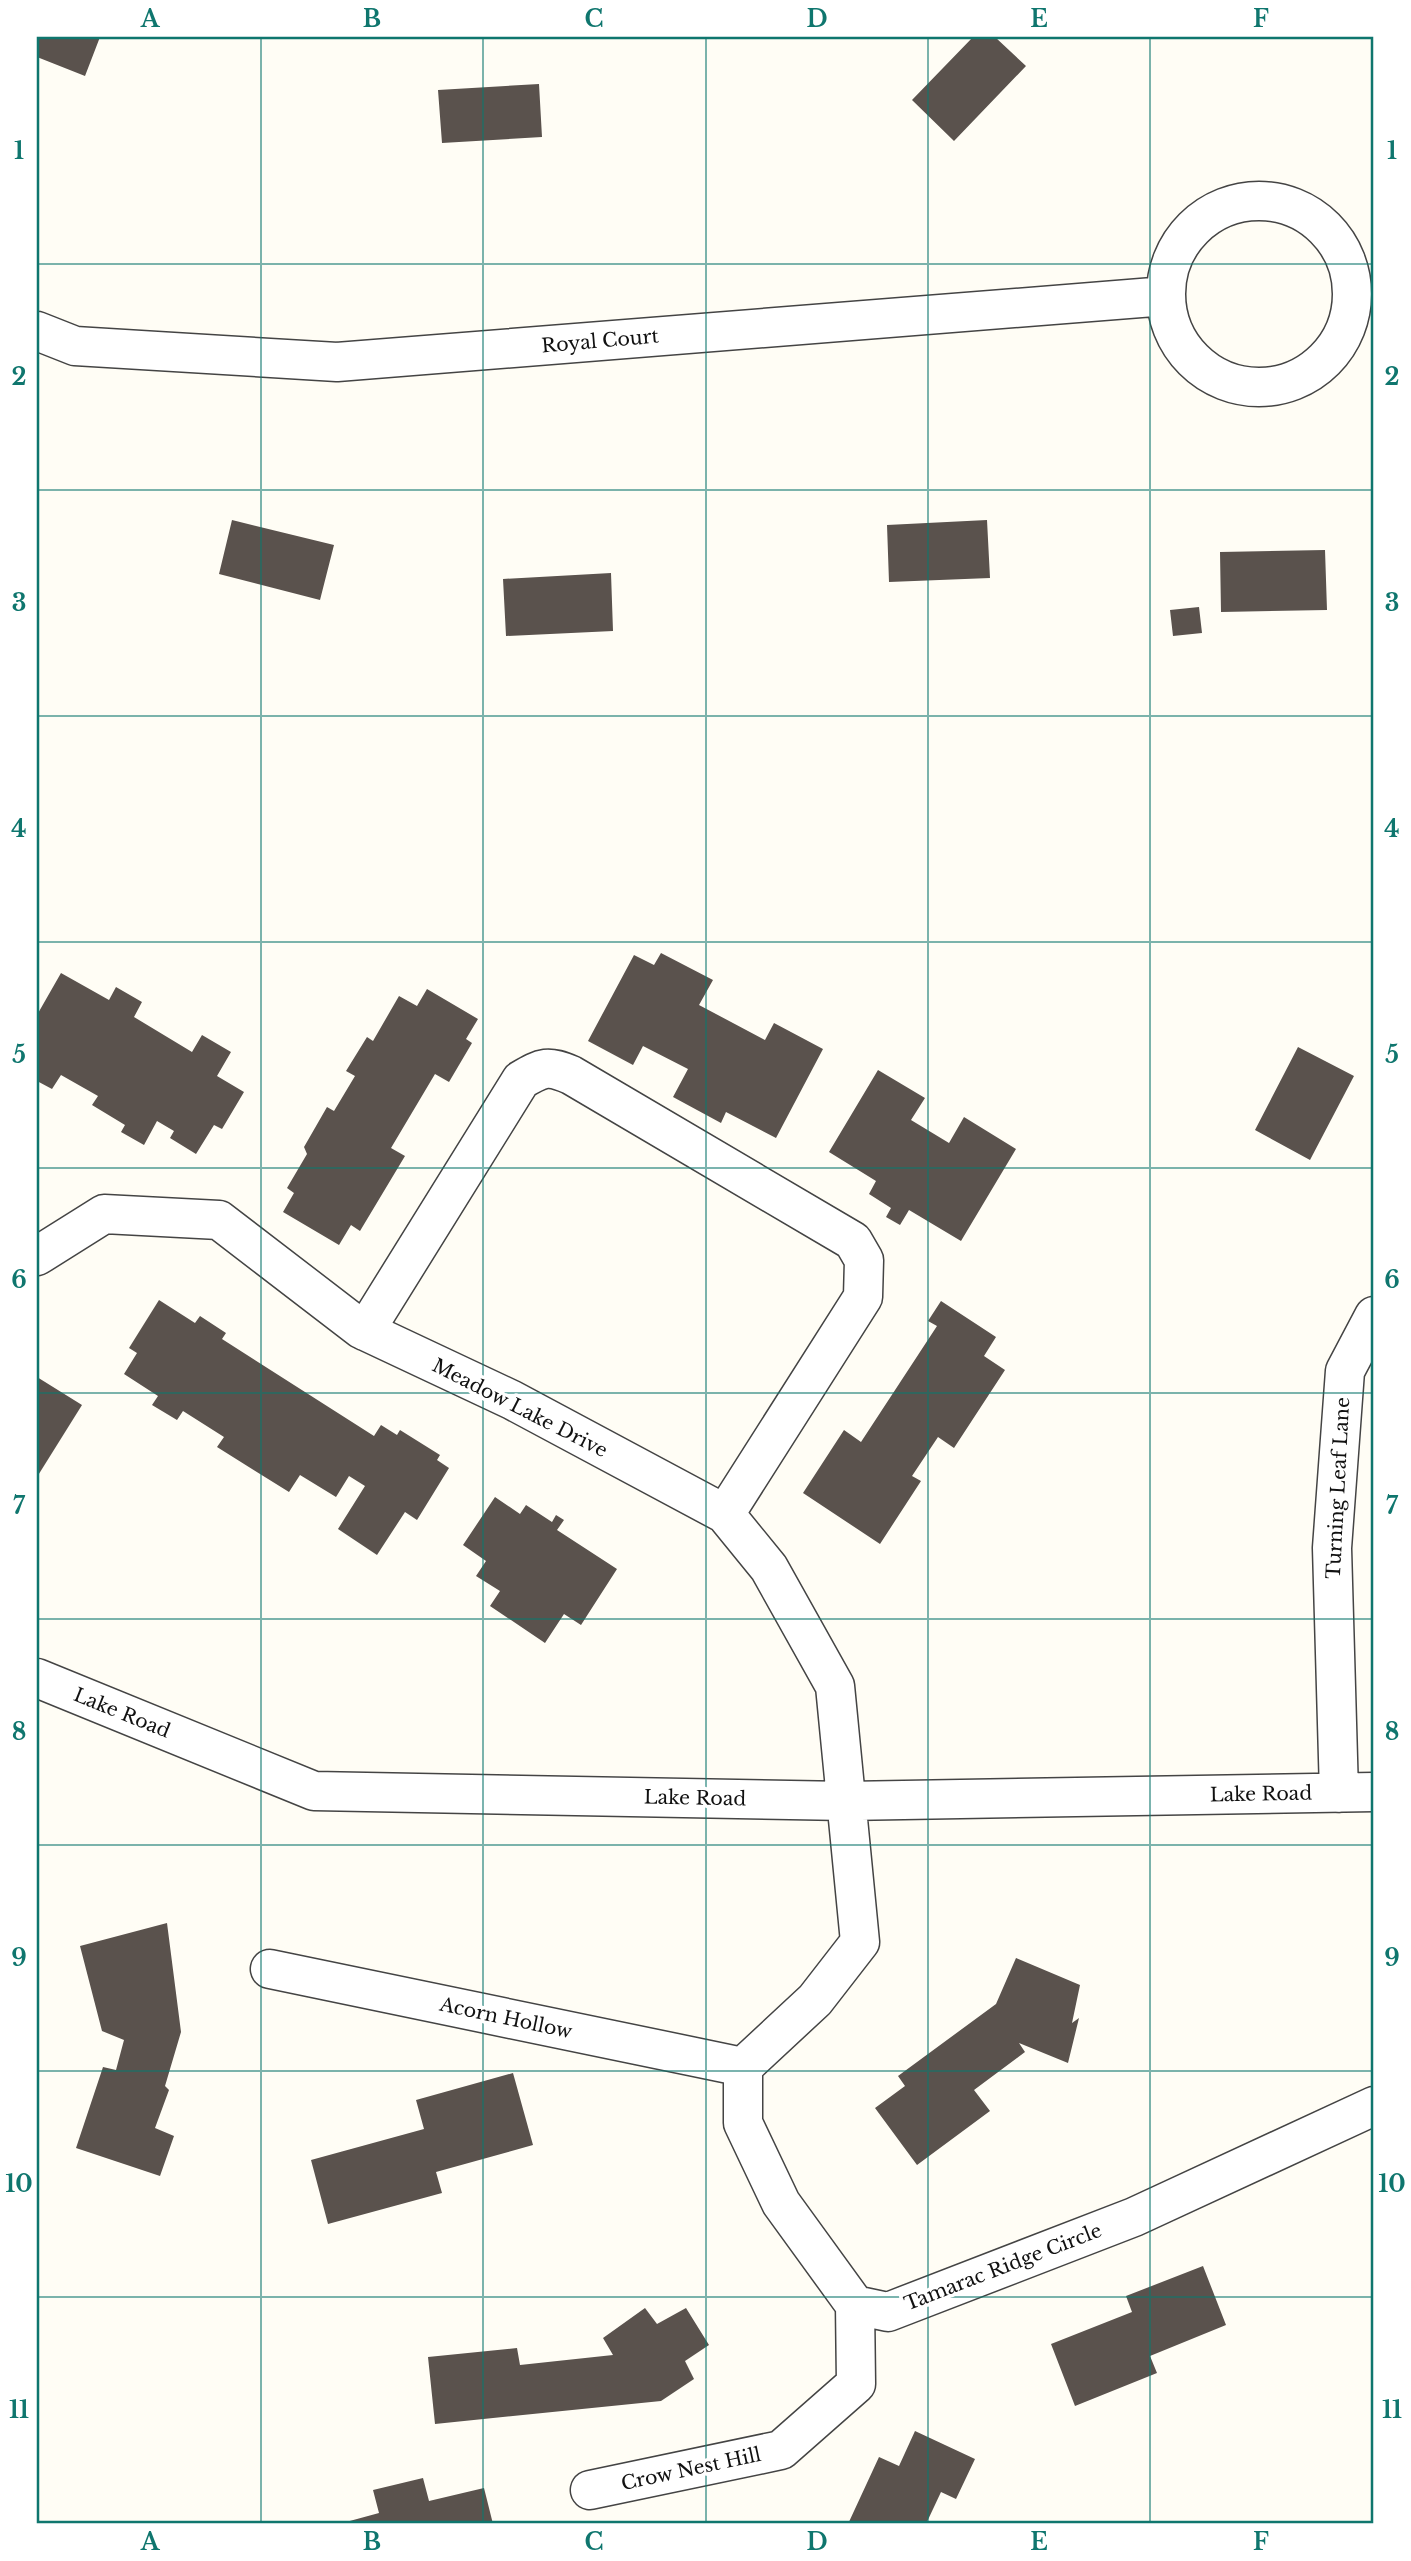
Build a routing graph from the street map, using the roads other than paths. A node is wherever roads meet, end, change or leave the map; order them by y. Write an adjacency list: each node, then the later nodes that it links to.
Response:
1 (1166, 296): 1 (street); 2 (street, Royal Court)
2 (37, 331)
3 (37, 1256): 5 (street, Meadow Lake Drive)
4 (1374, 1316): 8 (street, Turning Leaf Lane)
5 (365, 1331): 6 (street, Meadow Lake Drive); 6 (street)
6 (725, 1514): 9 (street, Meadow Lake Drive)
7 (37, 1678): 9 (street, Lake Road)
8 (1357, 1793): 9 (street, Lake Road)
9 (846, 1801): 11 (street)
10 (270, 1969): 11 (street, Acorn Hollow)
11 (743, 2067): 13 (street)
12 (1374, 2106): 13 (street, Tamarac Ridge Circle)
13 (855, 2305): 14 (street, Crow Nest Hill)
14 (590, 2490)

